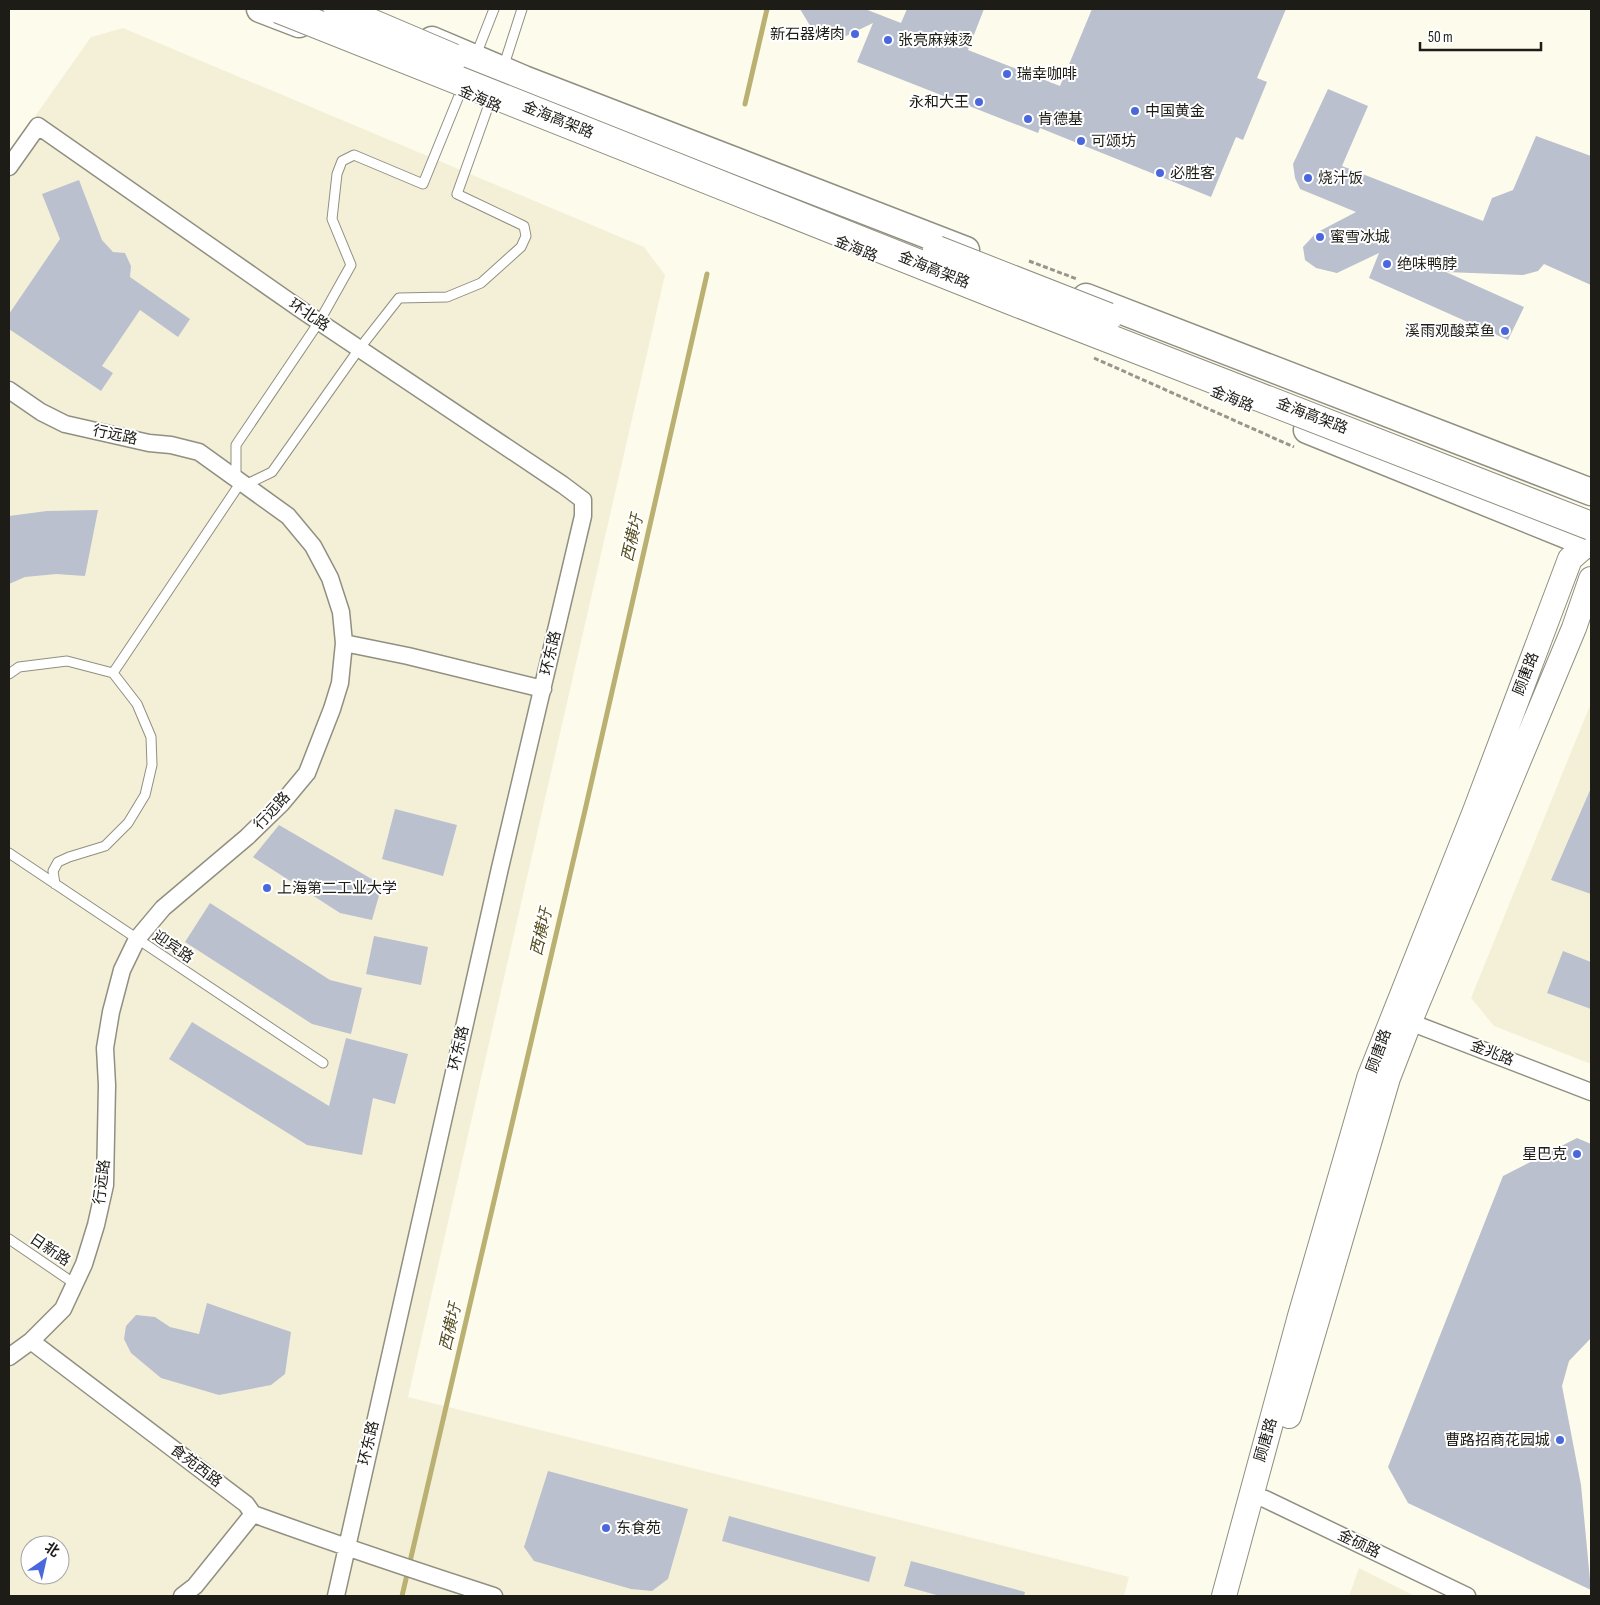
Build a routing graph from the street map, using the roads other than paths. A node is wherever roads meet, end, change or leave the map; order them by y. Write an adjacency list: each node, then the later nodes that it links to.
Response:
1 (260, 9): 7 (main road, 金海路)
2 (279, 9): 17 (highway, 金海高架路, bridge)
3 (338, 9): 16 (highway, 金海高架路, bridge)
4 (361, 9): 7 (main road, 金海路)
5 (494, 9): 7 (lane)
6 (522, 9): 8 (lane)
7 (469, 72): 8 (main road, 金海路); 8 (main road, 金海路); 10 (lane)
8 (497, 84): 11 (lane); 14 (main road, 金海路); 17 (main road, 金海路)
9 (9, 167): 10 (street, 环北路)
10 (319, 322): 11 (street, 环北路); 13 (lane)
11 (360, 349): 13 (lane); 15 (street, 环北路)
12 (9, 390): 13 (street, 行远路)
13 (240, 482): 19 (street, 行远路); 20 (lane)
14 (1591, 492)
15 (583, 500): 22 (street, 环东路)
16 (1591, 507)
17 (1590, 542): 26 (main road, 顾唐路)
18 (1591, 579): 26 (main road, 顾唐路)
19 (344, 643): 22 (street); 25 (street, 行远路)
20 (113, 673): 21 (lane); 24 (lane)
21 (9, 674)
22 (543, 689): 35 (street, 环东路)
23 (9, 853): 24 (lane, 迎宾路)
24 (55, 884): 25 (lane, 迎宾路)
25 (137, 939): 27 (lane, 迎宾路); 30 (street, 行远路)
26 (1401, 1018): 28 (street, 金兆路); 33 (main road, 顾唐路)
27 (323, 1063)
28 (1591, 1092)
29 (9, 1239): 30 (lane, 日新路)
30 (75, 1284): 31 (street, 行远路)
31 (31, 1341): 32 (street, 行远路); 34 (street, 食苑西路)
32 (9, 1357)
33 (1258, 1497): 39 (main road, 顾唐路); 40 (main road, 顾唐路); 41 (street, 金硕路)
34 (253, 1514): 35 (street, 食苑西路); 36 (street)
35 (346, 1546): 37 (street, 环东路); 38 (street, 食苑西路)
36 (182, 1596)
37 (336, 1596)
38 (494, 1596)
39 (1224, 1596)
40 (1239, 1596)
41 (1467, 1596)

